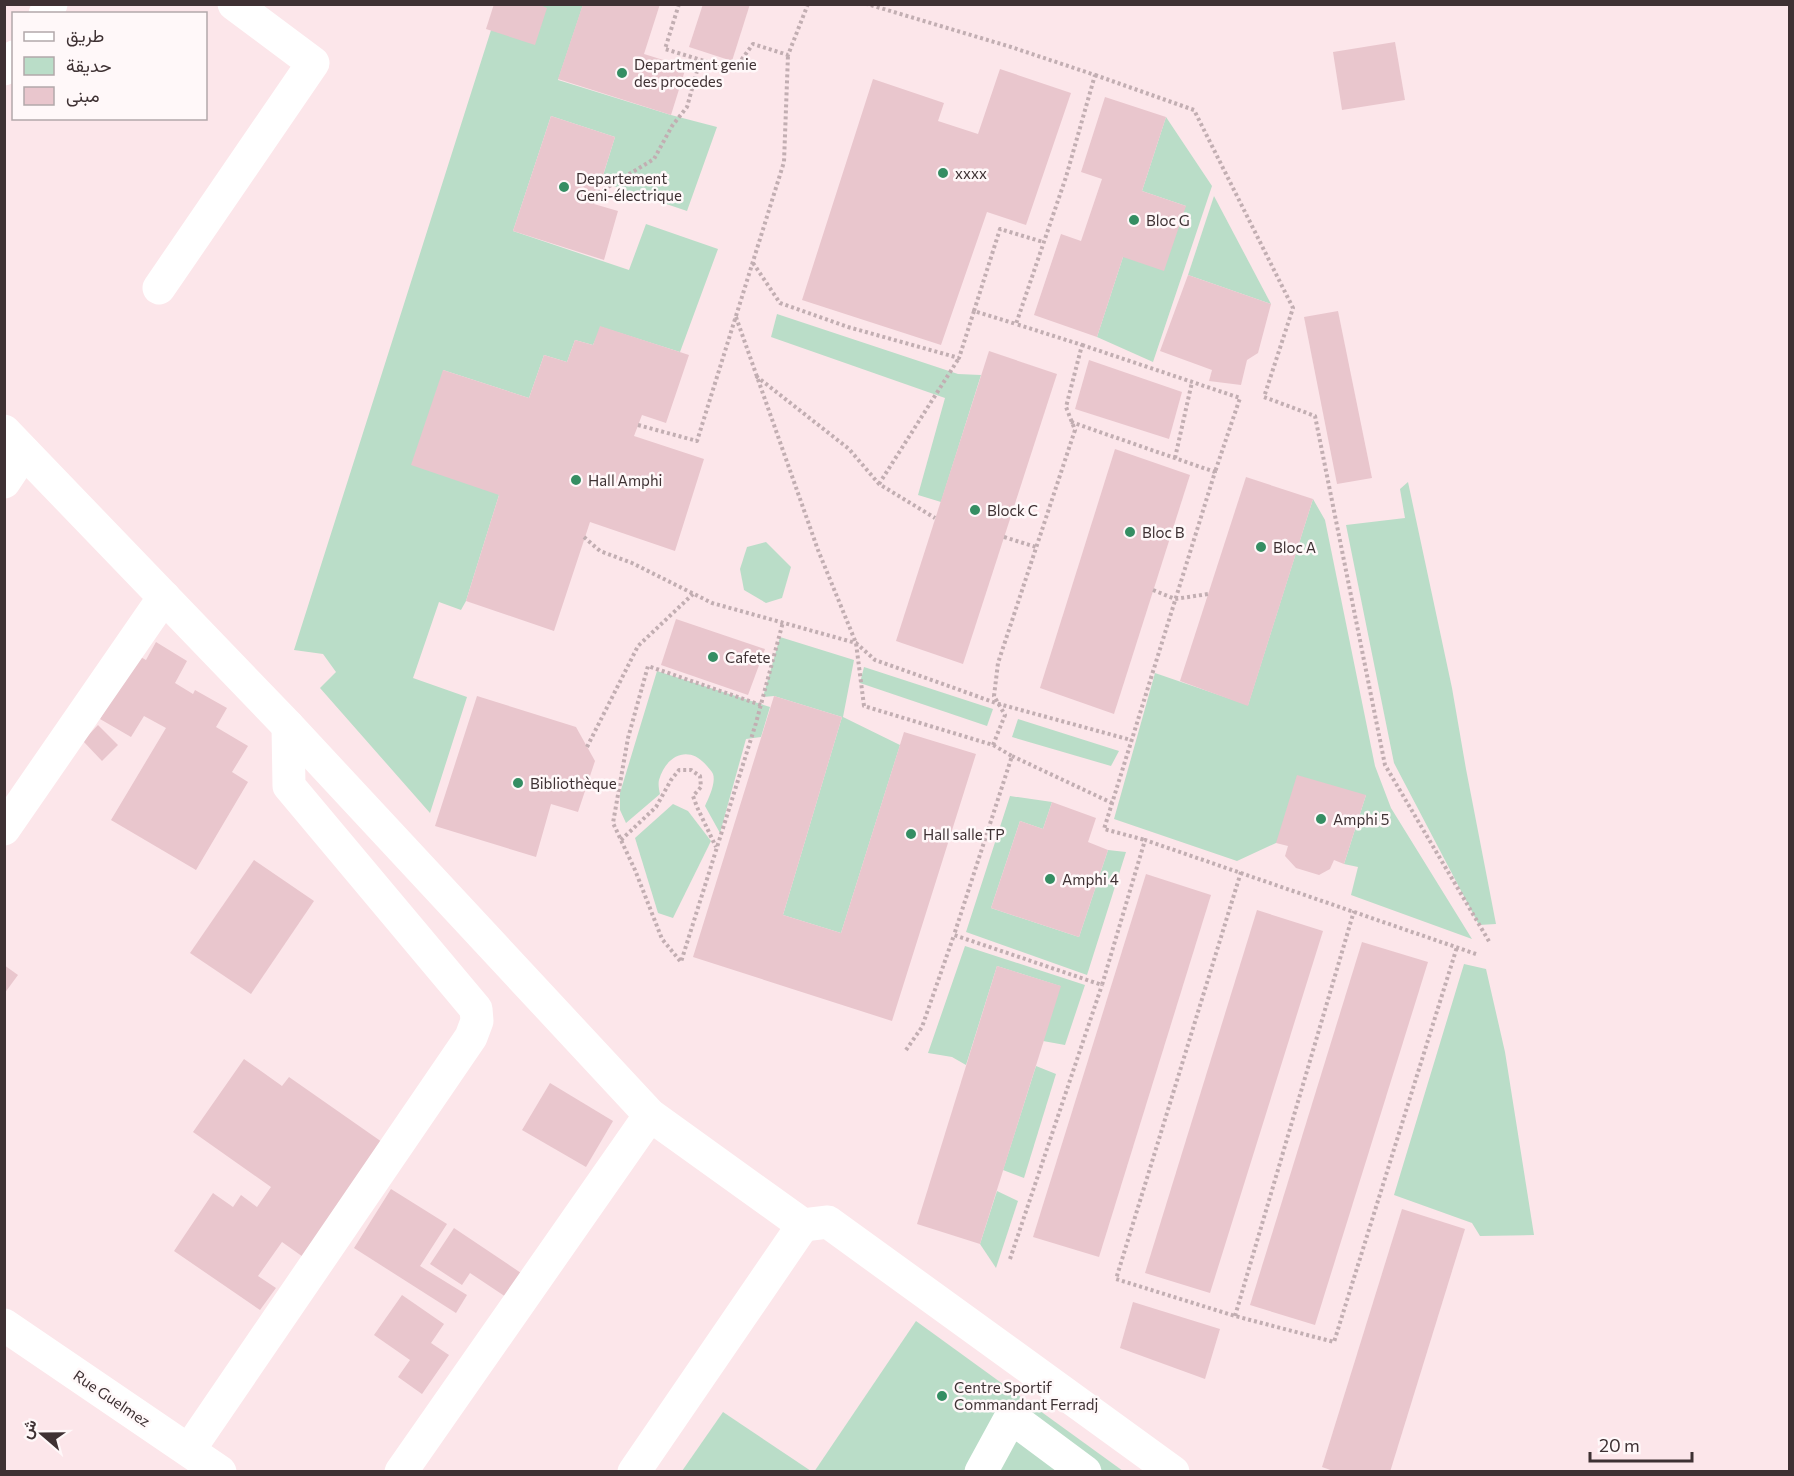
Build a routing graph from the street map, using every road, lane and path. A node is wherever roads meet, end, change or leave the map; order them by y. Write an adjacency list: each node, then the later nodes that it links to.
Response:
1 (234, 4): 11 (street)
2 (679, 4): 6 (path)
3 (808, 4): 5 (path)
4 (867, 4): 7 (path)
5 (788, 55): 6 (path); 10 (path)
6 (700, 60): 8 (path)
7 (1095, 75): 9 (path); 52 (path)
8 (598, 193)
9 (1043, 242): 12 (path); 14 (path)
10 (753, 263): 13 (path); 16 (path)
11 (159, 288)
12 (974, 311): 14 (path); 16 (path)
13 (736, 317): 17 (path); 20 (path)
14 (1016, 324): 15 (path)
15 (1082, 345): 18 (path); 19 (path)
16 (959, 358): 25 (path)
17 (756, 375): 25 (path); 36 (path)
18 (1192, 382): 22 (path); 23 (path)
19 (1071, 422): 22 (path); 29 (path)
20 (638, 425)
21 (14, 441): 24 (street); 33 (street)
22 (1174, 458): 23 (path)
23 (1215, 472): 34 (path)
24 (4, 482)
25 (879, 484): 26 (path)
26 (935, 518)
27 (584, 537): 31 (path)
28 (1004, 537): 29 (path)
29 (1036, 547): 37 (path)
30 (1153, 590): 34 (path)
31 (693, 594): 35 (path); 42 (path)
32 (1209, 594): 34 (path)
33 (164, 597): 39 (street); 45 (street)
34 (1175, 599): 40 (path)
35 (783, 622): 36 (path); 38 (path)
36 (856, 643): 37 (path); 41 (path)
37 (999, 704): 40 (path); 41 (path)
38 (761, 705): 46 (path); 48 (path)
39 (288, 726): 57 (street); 62 (street)
40 (1131, 740): 44 (path)
41 (993, 745): 43 (path)
42 (587, 747)
43 (1011, 756): 44 (path); 51 (path)
44 (1112, 803): 47 (path)
45 (4, 829)
46 (621, 840): 48 (path); 48 (path)
47 (1146, 840): 49 (path); 55 (path)
48 (717, 849)
49 (1240, 872): 50 (path); 60 (path)
50 (1354, 911): 53 (path); 60 (path)
51 (954, 935): 55 (path); 56 (path)
52 (1490, 943)
53 (1457, 947): 54 (path); 60 (path)
54 (1476, 954)
55 (1102, 985): 59 (path)
56 (906, 1050)
57 (650, 1115): 58 (street); 64 (street)
58 (803, 1225): 65 (street); 68 (street)
59 (1010, 1259)
60 (1235, 1316)
61 (6, 1330): 62 (street, Rue Guelmez)
62 (189, 1450): 63 (street, Rue Guelmez)
63 (220, 1472)
64 (401, 1472)
65 (634, 1472)
66 (981, 1472): 67 (street)
67 (1085, 1472)
68 (1173, 1472)

